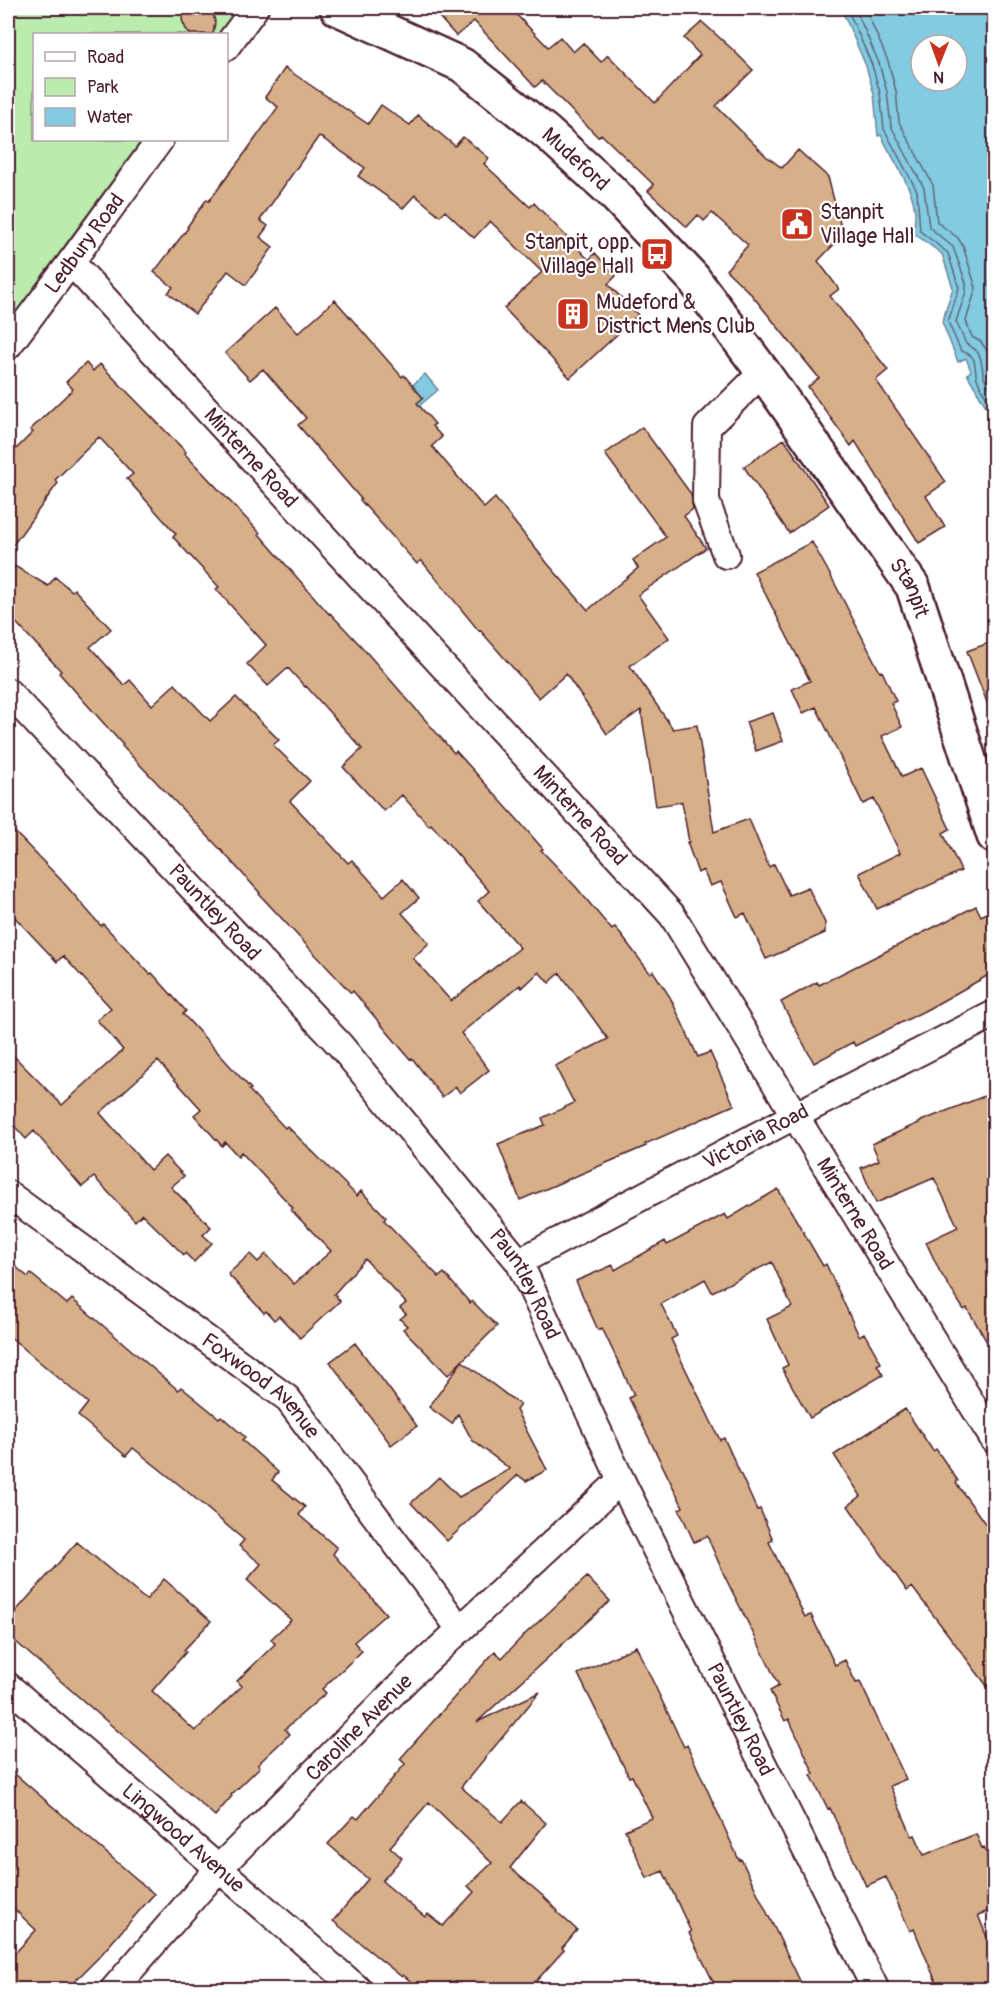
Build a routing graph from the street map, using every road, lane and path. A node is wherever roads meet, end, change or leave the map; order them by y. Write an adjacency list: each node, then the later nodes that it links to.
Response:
1 (255, 8): 3 (street)
2 (337, 8): 7 (street, Mudeford)
3 (228, 44)
4 (159, 141): 5 (street, Ledbury Road)
5 (71, 262): 6 (street, Ledbury Road); 12 (street, Minterne Road)
6 (8, 346)
7 (763, 372): 8 (street); 10 (street, Stanpit)
8 (726, 555)
9 (8, 692): 14 (street, Pauntley Road)
10 (994, 836)
11 (994, 1014): 12 (street, Victoria Road)
12 (794, 1116): 14 (street, Victoria Road); 15 (street, Minterne Road)
13 (8, 1194): 17 (street, Foxwood Avenue)
14 (519, 1262): 16 (street, Pauntley Road)
15 (994, 1440)
16 (621, 1480): 17 (street, Caroline Avenue); 22 (street, Pauntley Road)
17 (460, 1629): 19 (street, Caroline Avenue)
18 (8, 1686): 19 (street, Lingwood Avenue)
19 (218, 1869): 20 (street, Caroline Avenue); 21 (street, Lingwood Avenue)
20 (113, 1989)
21 (359, 1989)
22 (876, 1989)

